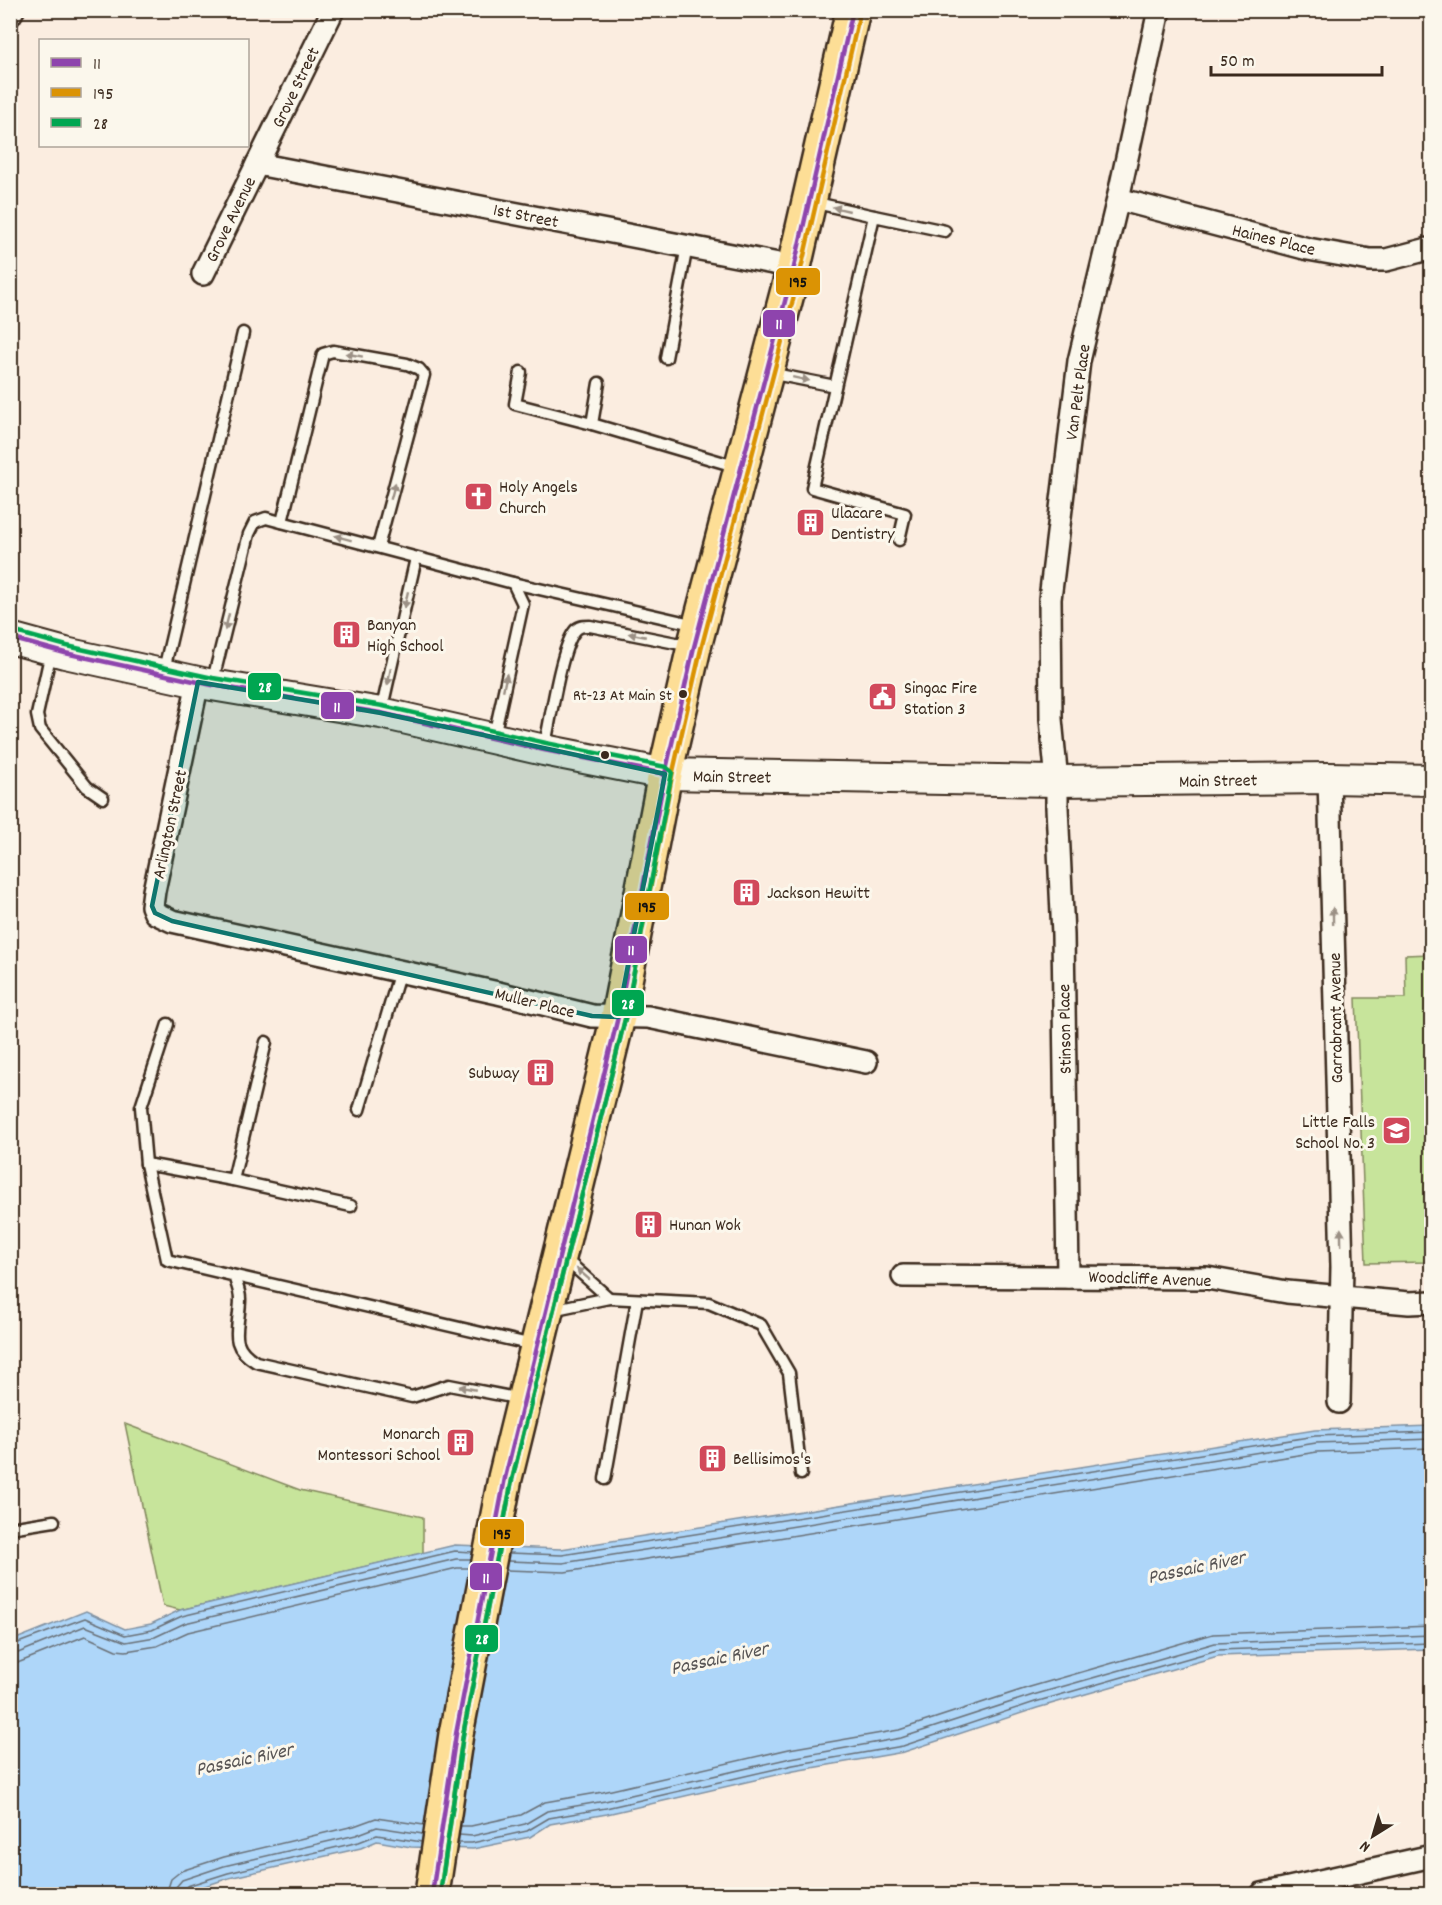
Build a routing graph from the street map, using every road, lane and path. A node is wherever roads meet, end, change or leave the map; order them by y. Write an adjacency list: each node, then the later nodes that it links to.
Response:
1 (13, 10): 5 (street)
2 (333, 10): 6 (street, Grove Street)
3 (853, 10): 8 (main road)
4 (1159, 10): 7 (street, Van Pelt Place)
5 (10, 15)
6 (257, 164): 11 (street, 1st Street); 14 (street, Grove Avenue)
7 (1118, 198): 12 (street, Haines Place); 39 (street, Van Pelt Place)
8 (809, 202): 9 (lane, one-way to 8); 13 (main road)
9 (874, 216): 10 (lane); 20 (lane)
10 (945, 231)
11 (687, 246): 13 (street, 1st Street); 16 (lane)
12 (1431, 248)
13 (794, 267): 18 (main road)
14 (203, 274)
15 (243, 333): 31 (lane)
16 (666, 358)
17 (521, 372): 21 (lane)
18 (766, 372): 20 (lane, one-way to 20); 22 (main road)
19 (599, 383): 21 (lane)
20 (835, 386): 24 (lane)
21 (592, 424): 22 (lane)
22 (741, 468): 28 (main road)
23 (282, 522): 25 (lane, one-way to 23); 25 (lane, one-way to 23); 32 (lane, one-way to 32)
24 (899, 540)
25 (378, 548): 26 (lane)
26 (416, 558): 27 (lane); 33 (lane, one-way to 33)
27 (513, 583): 28 (lane); 34 (lane, one-way to 27)
28 (697, 636): 35 (lane, one-way to 35); 36 (main road)
29 (10, 638): 30 (main road, Main Street)
30 (51, 649): 31 (main road, Main Street); 40 (lane)
31 (163, 674): 32 (main road, Main Street)
32 (205, 683): 33 (main road, Main Street); 41 (street, Arlington Street)
33 (381, 713): 34 (main road, Main Street)
34 (493, 739): 35 (main road, Main Street)
35 (544, 750): 36 (main road, Main Street)
36 (665, 774): 39 (main road, Main Street); 43 (main road)
37 (1329, 778): 38 (main road, Main Street); 39 (main road, Main Street); 55 (street, Garrabrant Avenue, one-way to 37)
38 (1431, 780)
39 (1058, 781): 54 (street, Stinson Place)
40 (103, 798)
41 (206, 928): 42 (street, Muller Place)
42 (400, 971): 43 (street, Muller Place); 47 (lane)
43 (618, 1017): 46 (street, Muller Place); 51 (main road)
44 (168, 1023): 48 (lane)
45 (266, 1042): 49 (lane)
46 (866, 1062)
47 (359, 1110)
48 (146, 1164): 49 (lane); 52 (lane)
49 (233, 1180): 50 (lane)
50 (351, 1206)
51 (559, 1253): 56 (lane, one-way to 51); 59 (main road)
52 (234, 1276): 60 (lane); 61 (lane, one-way to 52)
53 (903, 1276): 54 (street, Woodcliffe Avenue)
54 (1068, 1276): 55 (street, Woodcliffe Avenue)
55 (1341, 1296): 58 (street, Woodcliffe Avenue); 62 (street, Garrabrant Avenue)
56 (609, 1298): 57 (lane); 59 (lane)
57 (637, 1300): 63 (lane); 64 (lane)
58 (1431, 1302)
59 (545, 1311): 60 (main road)
60 (537, 1346): 61 (main road)
61 (524, 1400): 68 (main road)
62 (1339, 1402)
63 (801, 1474)
64 (605, 1479)
65 (54, 1521): 66 (lane)
66 (10, 1528)
67 (1431, 1856): 69 (street)
68 (432, 1894)
69 (1262, 1894)

